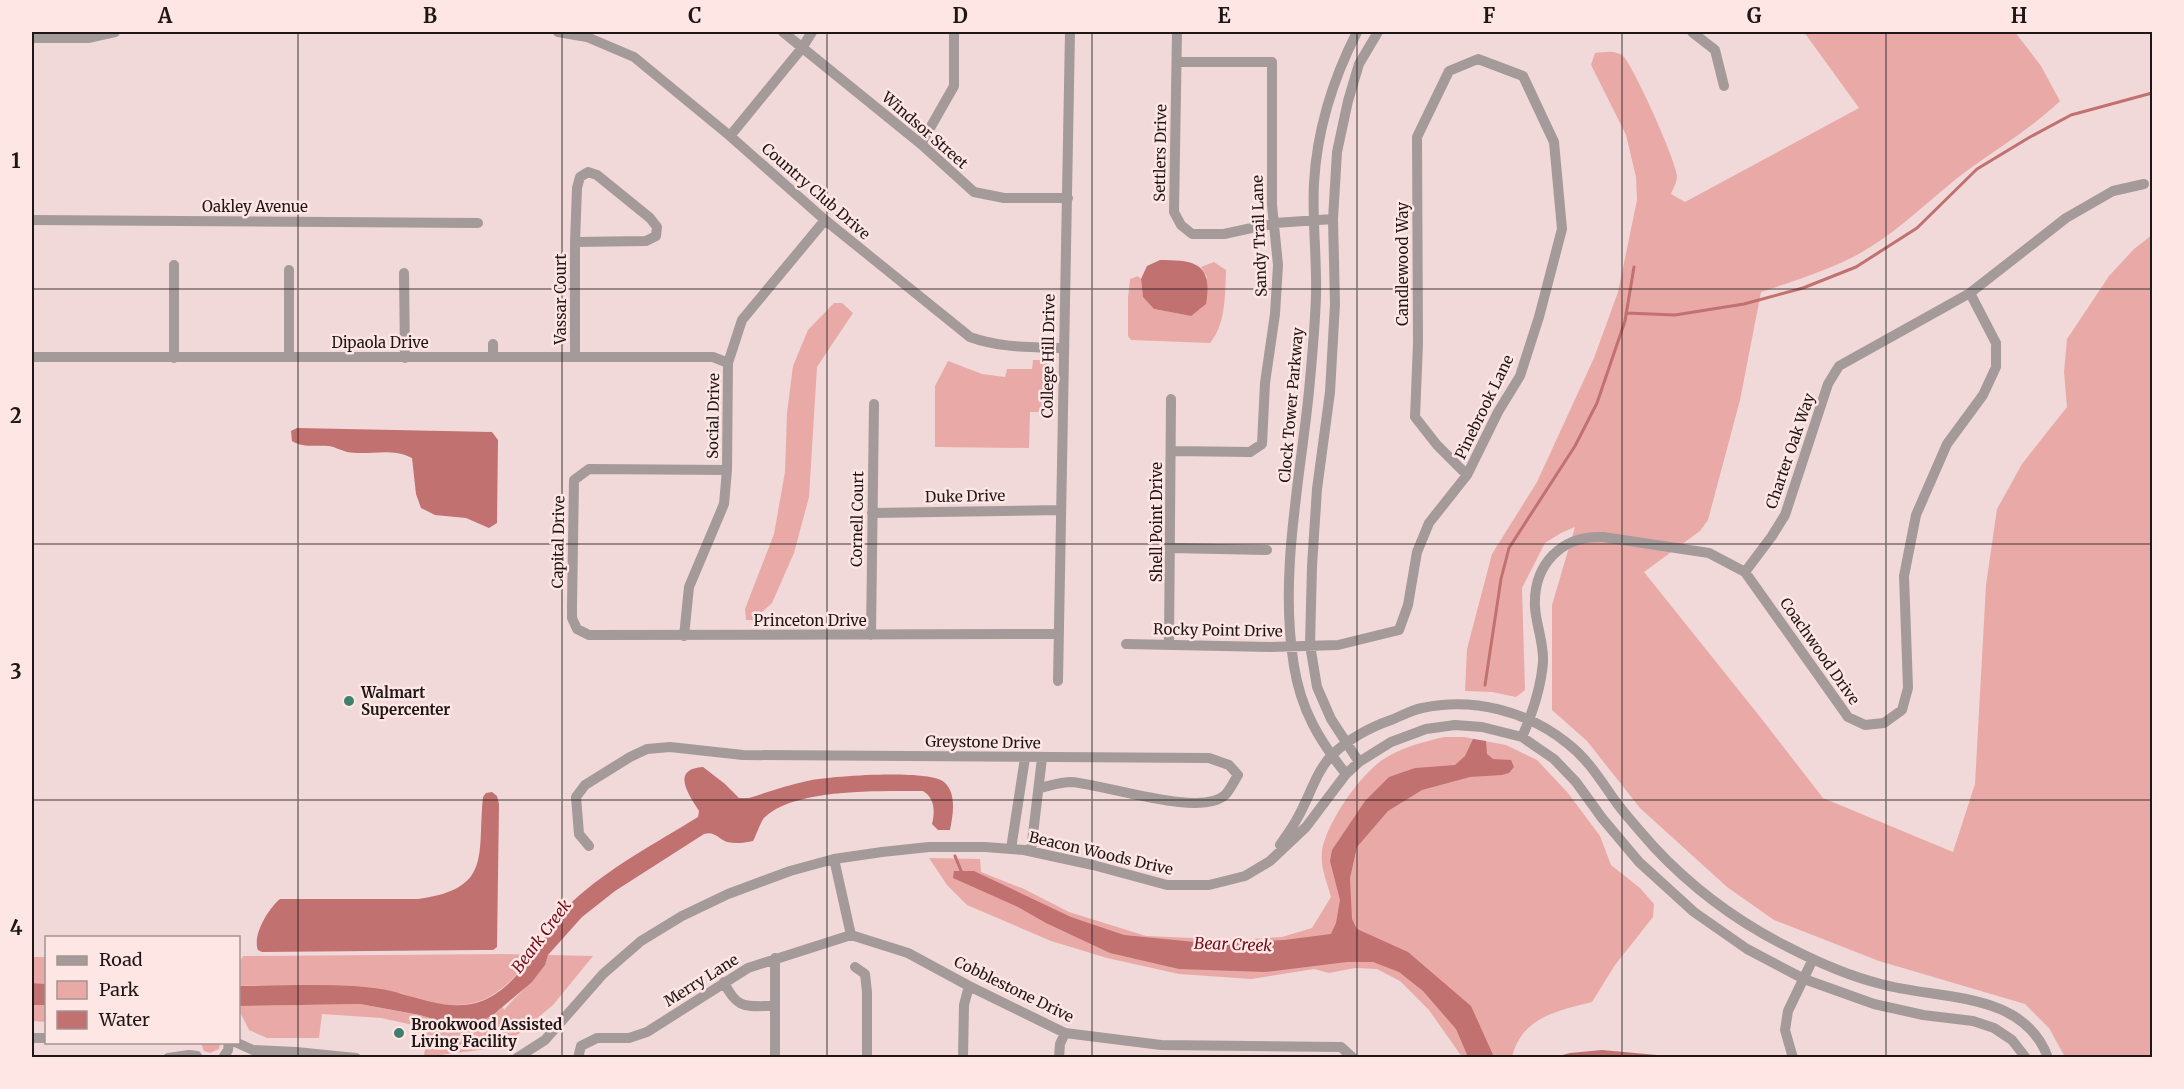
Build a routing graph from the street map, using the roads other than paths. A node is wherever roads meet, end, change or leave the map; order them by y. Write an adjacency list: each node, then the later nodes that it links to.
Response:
1 (115, 32): 11 (street)
2 (558, 32): 16 (street, Country Club Drive)
3 (783, 32): 12 (street, Windsor Street)
4 (812, 32): 12 (street)
5 (954, 32): 17 (street)
6 (1070, 32): 19 (street, College Hill Drive)
7 (1177, 32): 14 (street, Settlers Drive)
8 (1357, 32): 23 (street, Clock Tower Parkway)
9 (1378, 32): 20 (street)
10 (1692, 32): 15 (street)
11 (32, 38)
12 (802, 48): 16 (street); 17 (street, Windsor Street)
13 (1478, 59): 44 (street, Candlewood Way); 44 (street, Pinebrook Lane)
14 (1177, 62): 25 (street, Sandy Trail Lane); 25 (street, Settlers Drive)
15 (1724, 86)
16 (730, 136): 22 (street, Country Club Drive)
17 (921, 144): 19 (street, Windsor Street)
18 (2144, 184): 30 (street, Charter Oak Way)
19 (1068, 198): 32 (street, College Hill Drive)
20 (1333, 219): 23 (street, Settlers Drive); 56 (street)
21 (32, 220): 24 (street, Oakley Avenue)
22 (825, 220): 32 (street, Country Club Drive); 39 (street, Social Drive)
23 (1314, 221): 25 (street, Settlers Drive); 57 (street, Clock Tower Parkway)
24 (477, 223)
25 (1275, 223): 42 (street, Sandy Trail Lane)
26 (575, 242): 26 (street, Vassar Court); 34 (street, Vassar Court)
27 (174, 266): 37 (street)
28 (290, 270): 36 (street)
29 (404, 273): 38 (street)
30 (1970, 292): 49 (street, Charter Oak Way); 49 (street, Coachwood Drive)
31 (493, 344): 33 (street)
32 (1063, 348): 45 (street, College Hill Drive)
33 (494, 356): 34 (street, Dipaola Drive); 38 (street, Dipaola Drive)
34 (575, 356): 39 (street, Dipaola Drive)
35 (32, 357): 37 (street, Dipaola Drive)
36 (289, 357): 37 (street, Dipaola Drive); 38 (street, Dipaola Drive)
37 (174, 358)
38 (405, 358)
39 (728, 363): 43 (street, Social Drive)
40 (1171, 399): 42 (street, Shell Point Drive)
41 (874, 404): 46 (street, Cornell Court)
42 (1171, 452): 47 (street, Shell Point Drive)
43 (727, 470): 50 (street, Capital Drive); 53 (street, Social Drive)
44 (1467, 475): 56 (street, Pinebrook Lane)
45 (1060, 510): 46 (street, Duke Drive); 51 (street, College Hill Drive)
46 (872, 513): 52 (street, Cornell Court)
47 (1172, 548): 48 (street); 55 (street, Shell Point Drive)
48 (1267, 550)
49 (1746, 572): 59 (street)
50 (572, 618): 53 (street, Princeton Drive)
51 (1058, 634): 52 (street, Princeton Drive); 58 (street, College Hill Drive)
52 (871, 635): 53 (street, Princeton Drive)
53 (684, 636)
54 (1126, 644): 55 (street, Rocky Point Drive)
55 (1169, 645): 57 (street, Rocky Point Drive)
56 (1310, 645): 57 (street, Rocky Point Drive); 61 (street)
57 (1292, 646): 62 (street, Clock Tower Parkway)
58 (1058, 681)
59 (1530, 720): 60 (street); 61 (street); 73 (street)
60 (1522, 737): 65 (street); 74 (street)
61 (1346, 744): 62 (street, Beacon Woods Drive); 65 (street)
62 (1331, 755): 66 (street, Clock Tower Parkway); 72 (street, Beacon Woods Drive)
63 (1025, 758): 64 (street, Greystone Drive); 68 (street, Greystone Drive); 69 (street)
64 (1042, 758): 67 (street); 67 (street, Greystone Drive)
65 (1359, 762): 66 (street, Beacon Woods Drive)
66 (1346, 774): 72 (street, Beacon Woods Drive)
67 (1039, 788): 70 (street)
68 (589, 846)
69 (1011, 849): 70 (street, Beacon Woods Drive); 71 (street, Beacon Woods Drive)
70 (1031, 852): 72 (street, Beacon Woods Drive)
71 (834, 859): 75 (street); 92 (street, Beacon Woods Drive)
72 (1270, 861)
73 (1707, 896): 74 (street); 77 (street)
74 (1694, 912): 79 (street)
75 (851, 935): 76 (street, Merry Lane); 81 (street, Cobblestone Drive)
76 (775, 958): 80 (street, Merry Lane); 82 (street)
77 (1813, 959): 79 (street); 102 (street)
78 (855, 967): 95 (street)
79 (1804, 979): 100 (street); 101 (street)
80 (724, 982): 82 (street); 93 (street, Merry Lane)
81 (969, 986): 83 (street, Cobblestone Drive); 96 (street)
82 (774, 1006): 94 (street)
83 (1065, 1033): 85 (street, Cobblestone Drive); 97 (street)
84 (240, 1044): 87 (street)
85 (1161, 1045): 86 (street, Cobblestone Drive); 98 (street)
86 (1263, 1052): 99 (street, Cobblestone Drive)
87 (342, 1055): 90 (street); 91 (street)
88 (198, 1057): 89 (street)
89 (168, 1058)
90 (321, 1058)
91 (356, 1058)
92 (517, 1058)
93 (578, 1058)
94 (775, 1058)
95 (867, 1058)
96 (963, 1058)
97 (1059, 1058)
98 (1161, 1058)
99 (1353, 1058)
100 (1793, 1058)
101 (2026, 1058)
102 (2049, 1058)

